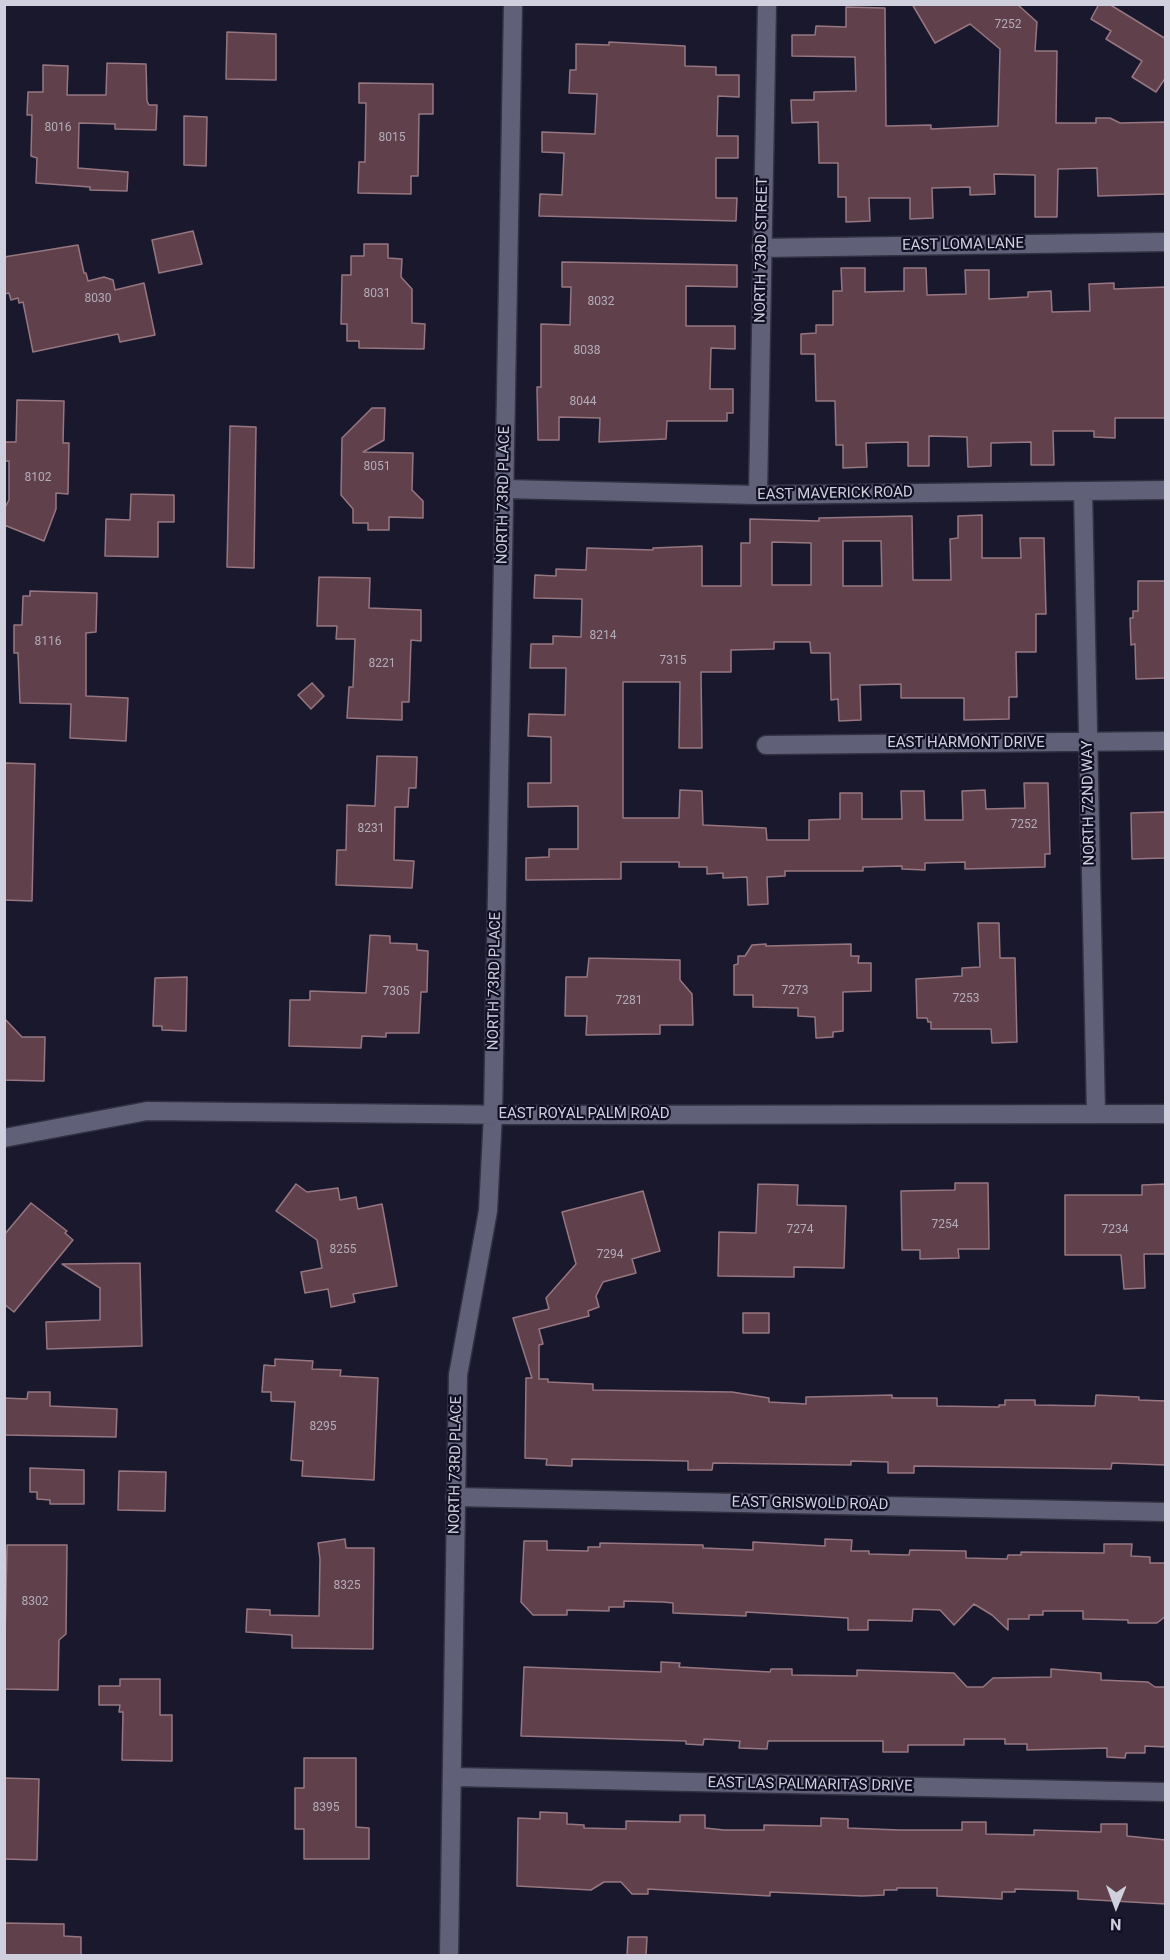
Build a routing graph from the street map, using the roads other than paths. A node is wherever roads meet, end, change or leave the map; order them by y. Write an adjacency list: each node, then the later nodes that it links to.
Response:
1 (513, 4): 5 (street, NORTH 73RD PLACE)
2 (767, 4): 4 (street, NORTH 73RD STREET)
3 (1166, 242): 4 (street, EAST LOMA LANE)
4 (761, 248): 8 (street, NORTH 73RD STREET)
5 (504, 489): 8 (street, EAST MAVERICK ROAD); 12 (street, NORTH 73RD PLACE)
6 (1166, 490): 7 (street, EAST MAVERICK ROAD)
7 (1083, 491): 8 (street, EAST MAVERICK ROAD); 10 (street, NORTH 72ND WAY)
8 (758, 495)
9 (1166, 741): 10 (street, EAST HARMONT DRIVE)
10 (1088, 742): 11 (street, EAST HARMONT DRIVE); 13 (street, NORTH 72ND WAY)
11 (766, 745)
12 (493, 1114): 13 (street, EAST ROYAL PALM ROAD); 15 (street, EAST ROYAL PALM ROAD); 16 (street, NORTH 73RD PLACE)
13 (1096, 1114): 14 (street, EAST ROYAL PALM ROAD)
14 (1166, 1114)
15 (4, 1138)
16 (455, 1497): 17 (street, EAST GRISWOLD ROAD); 18 (street, NORTH 73RD PLACE)
17 (1166, 1512)
18 (454, 1777): 19 (street, EAST LAS PALMARITAS DRIVE); 20 (street, NORTH 73RD PLACE)
19 (1166, 1792)
20 (449, 1956)

